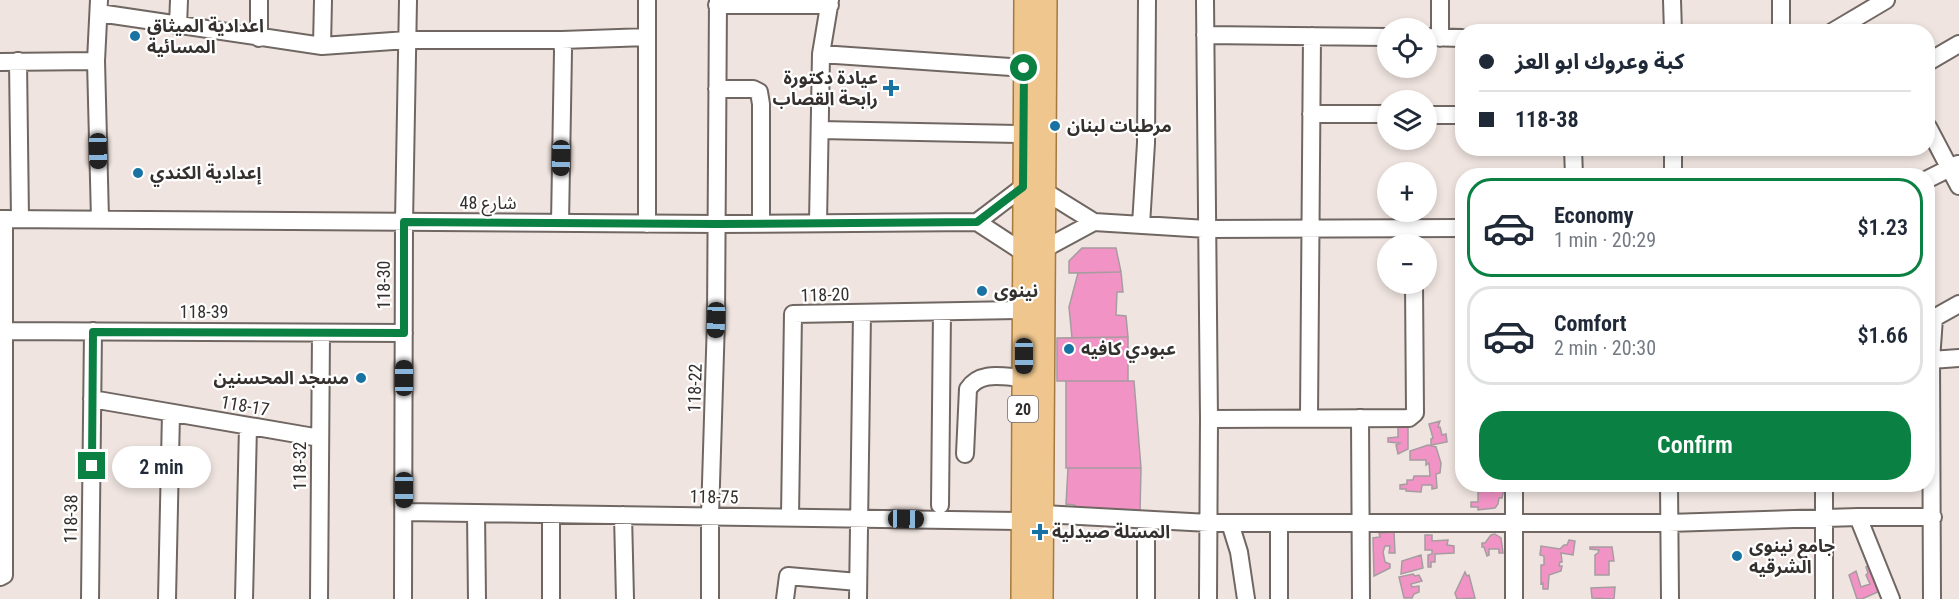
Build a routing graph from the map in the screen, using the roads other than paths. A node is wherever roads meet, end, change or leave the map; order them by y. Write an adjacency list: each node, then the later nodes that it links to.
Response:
1 (178, 0): 21 (street)
2 (259, 0): 25 (street)
3 (323, 0): 32 (street)
4 (408, 0): 29 (street, 118-30)
5 (647, 0): 26 (street)
6 (1025, 0): 38 (main road)
7 (1046, 0): 51 (main road)
8 (1147, 0): 62 (street)
9 (1205, 0): 22 (street)
10 (1440, 0): 17 (street)
11 (1672, 0): 18 (street)
12 (1781, 0): 19 (street)
13 (1886, 0): 20 (street)
14 (718, 3): 15 (street); 39 (street, 118-22)
15 (830, 3): 33 (street)
16 (99, 7): 21 (street); 36 (street)
17 (1437, 18)
18 (1673, 24)
19 (1781, 24)
20 (1846, 24)
21 (178, 26): 25 (street)
22 (1204, 35): 23 (street); 64 (street)
23 (1312, 36): 24 (street); 40 (street)
24 (1377, 37)
25 (259, 38): 32 (street)
26 (647, 38): 30 (street); 60 (street)
27 (1437, 38): 28 (street)
28 (1455, 38)
29 (407, 40): 30 (street); 32 (street); 54 (street, 118-30)
30 (562, 40): 57 (street)
31 (1959, 44): 34 (street)
32 (322, 46)
33 (821, 54): 38 (street); 44 (street)
34 (1935, 58)
35 (18, 61): 36 (street); 37 (street); 52 (street)
36 (96, 61): 53 (street)
37 (0, 62)
38 (1024, 68): 45 (main road)
39 (717, 89): 58 (street); 61 (street, 118-22)
40 (1311, 114): 41 (street); 63 (street)
41 (1377, 114)
42 (1437, 115): 43 (street)
43 (1455, 115)
44 (819, 130): 45 (street); 59 (street)
45 (1024, 134): 50 (main road)
46 (1935, 137): 47 (street)
47 (1955, 166): 48 (street); 49 (street)
48 (1935, 176)
49 (1959, 186)
50 (1023, 187): 55 (street); 69 (main road, 20)
51 (1044, 191): 56 (street); 68 (main road, 20)
52 (8, 219): 53 (street, شارع 48); 76 (street)
53 (100, 219): 54 (street, شارع 48)
54 (404, 222): 57 (street, شارع 48); 79 (street, 118-30)
55 (977, 222): 59 (street, شارع 48); 69 (street)
56 (1094, 222): 62 (street); 68 (street)
57 (560, 223): 60 (street, شارع 48)
58 (761, 223): 59 (street, شارع 48); 61 (street, شارع 48)
59 (818, 223)
60 (647, 224): 61 (street, شارع 48)
61 (717, 224): 101 (street, 118-22)
62 (1140, 225): 64 (street)
63 (1310, 228): 64 (street); 66 (street); 85 (street)
64 (1208, 229): 87 (street)
65 (1455, 229): 67 (street)
66 (1388, 234)
67 (1426, 234)
68 (1044, 249): 99 (main road, 20)
69 (1023, 252): 72 (main road, 20)
70 (1414, 294): 86 (street)
71 (1959, 304): 75 (street)
72 (1024, 310): 73 (street, 118-20); 82 (main road, 20)
73 (942, 312): 74 (street, 118-20); 95 (street)
74 (862, 313): 104 (street, 118-20); 105 (street)
75 (1935, 317)
76 (4, 331): 77 (street, 118-39); 115 (street)
77 (93, 332): 78 (street, 118-39); 83 (street, 118-38)
78 (321, 333): 79 (street, 118-39); 89 (street, 118-32)
79 (404, 333): 96 (street, 118-30)
80 (1959, 358): 81 (street)
81 (1935, 360)
82 (1024, 378): 90 (street); 107 (main road, 20)
83 (92, 399): 84 (street, 118-17); 117 (street, 118-38)
84 (171, 413): 88 (street, 118-17); 118 (street)
85 (1309, 418): 86 (street); 87 (street)
86 (1360, 418): 114 (street)
87 (1209, 419): 110 (street)
88 (248, 426): 89 (street, 118-17); 119 (street)
89 (320, 438): 120 (street, 118-32)
90 (965, 454)
91 (1514, 492): 109 (street)
92 (1669, 492): 113 (street)
93 (1824, 492): 106 (street)
94 (1933, 492): 103 (street)
95 (940, 506)
96 (404, 512): 97 (street, 118-75); 121 (street, 118-30)
97 (476, 513): 98 (street, 118-75); 122 (street)
98 (550, 514): 100 (street, 118-75); 123 (street)
99 (1043, 514): 108 (street); 128 (main road, 20)
100 (623, 515): 101 (street, 118-75); 124 (street)
101 (710, 516): 104 (street, 118-75); 125 (street, 118-22)
102 (1858, 517): 103 (street); 106 (street); 137 (street)
103 (1933, 517): 138 (street)
104 (790, 518): 105 (street, 118-75)
105 (859, 518): 107 (street, 118-75); 116 (street)
106 (1824, 518): 113 (street); 136 (street)
107 (1023, 520): 127 (main road, 20)
108 (1146, 521): 110 (street); 129 (street)
109 (1513, 522): 113 (street); 114 (street); 134 (street)
110 (1209, 523): 111 (street); 130 (street)
111 (1230, 523): 112 (street); 131 (street)
112 (1279, 523): 114 (street); 132 (street)
113 (1668, 523): 135 (street)
114 (1360, 524): 133 (street)
115 (2, 576)
116 (858, 591): 126 (street)
117 (90, 599)
118 (166, 599)
119 (244, 599)
120 (318, 599)
121 (403, 599)
122 (477, 599)
123 (551, 599)
124 (625, 599)
125 (710, 599)
126 (785, 599)
127 (1022, 599)
128 (1042, 599)
129 (1146, 599)
130 (1208, 599)
131 (1246, 599)
132 (1279, 599)
133 (1361, 599)
134 (1514, 599)
135 (1670, 599)
136 (1824, 599)
137 (1892, 599)
138 (1932, 599)

